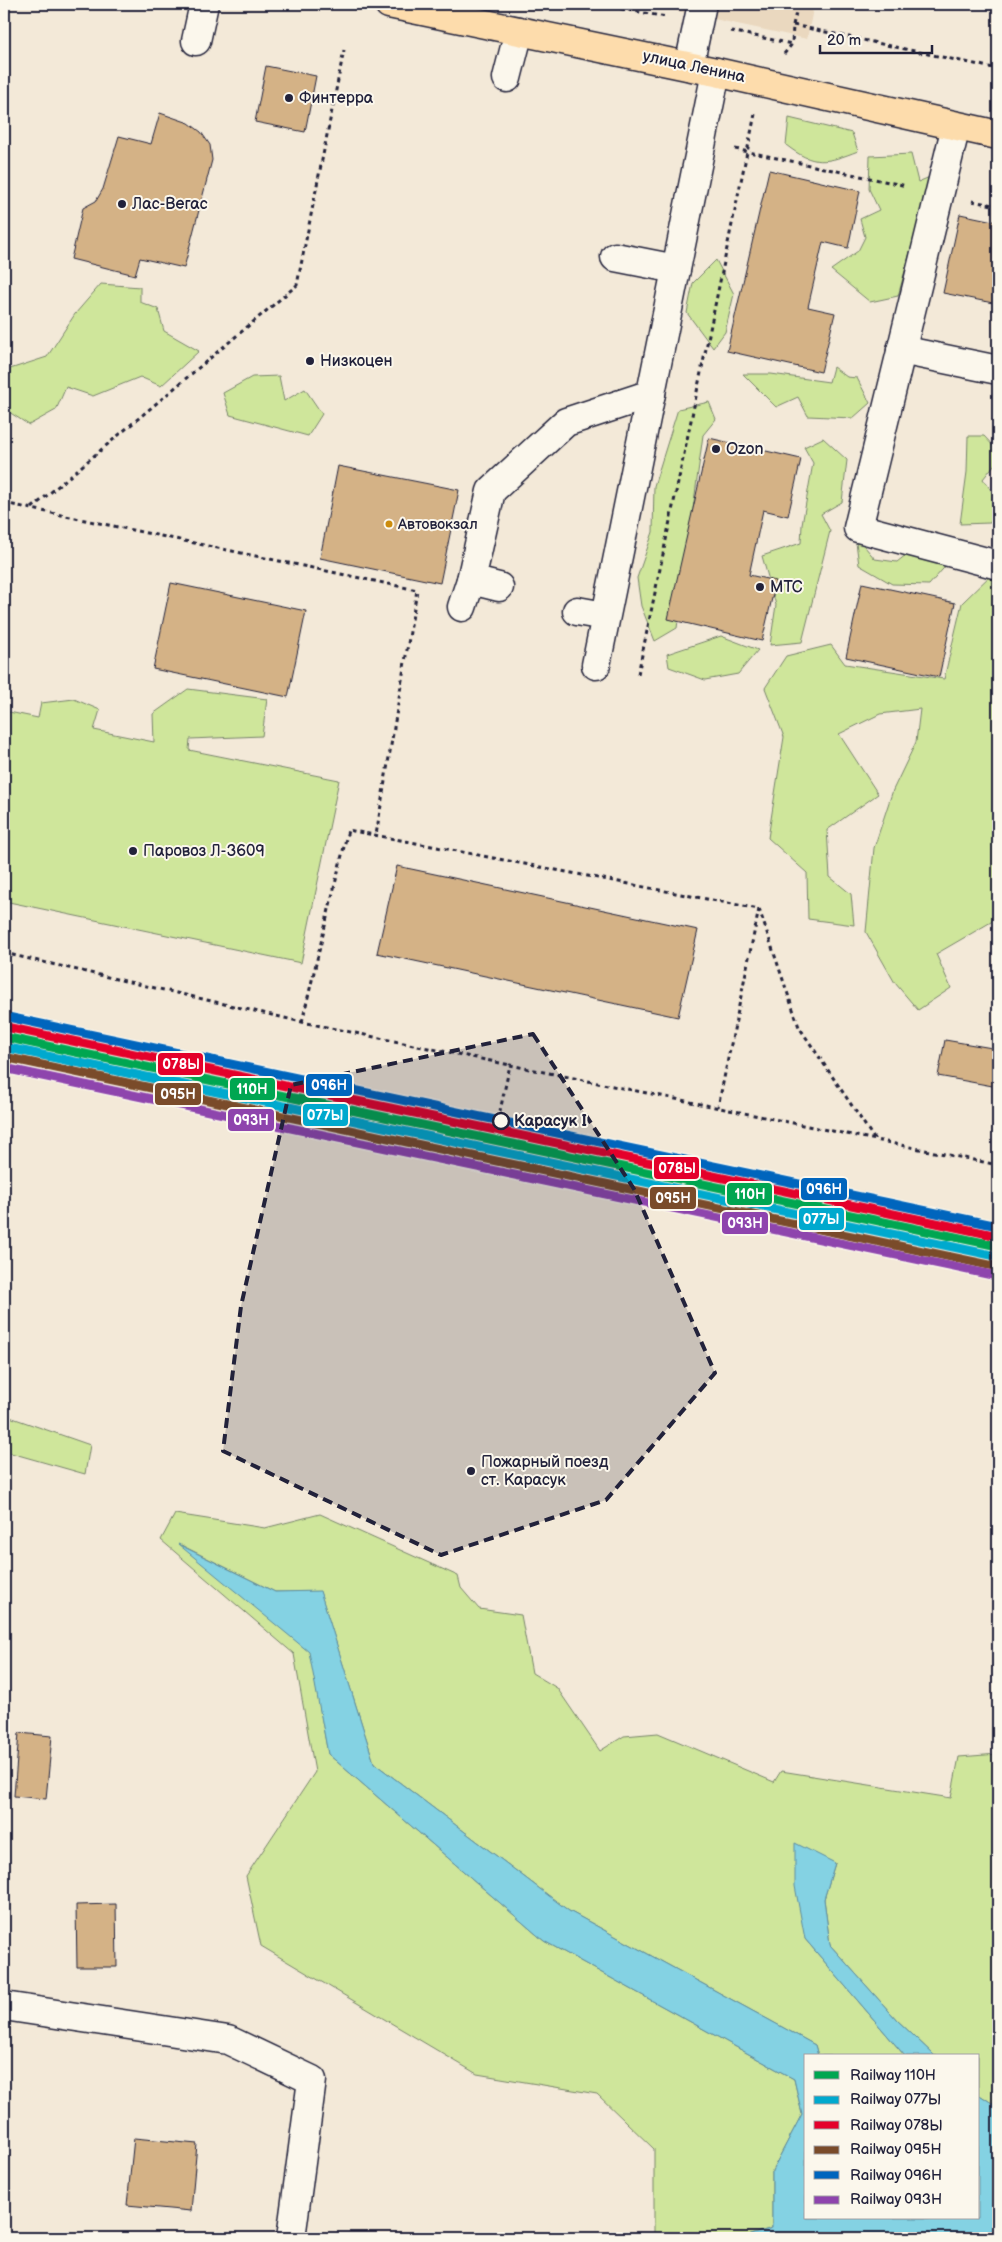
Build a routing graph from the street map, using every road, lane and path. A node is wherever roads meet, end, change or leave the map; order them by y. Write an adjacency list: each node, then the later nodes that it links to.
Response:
1 (204, 4): 7 (street)
2 (702, 4): 9 (street)
3 (798, 4): 5 (path)
4 (404, 5): 6 (main road, улица Ленина)
5 (794, 25): 10 (path); 13 (path)
6 (519, 31): 9 (main road, улица Ленина); 12 (street)
7 (196, 41)
8 (344, 50): 26 (path)
9 (689, 66): 11 (main road, улица Ленина)
10 (998, 69)
11 (716, 72): 13 (main road, улица Ленина); 16 (street)
12 (508, 78)
13 (762, 82): 14 (main road, улица Ленина); 17 (path)
14 (956, 126): 15 (main road, улица Ленина); 18 (street)
15 (998, 135)
16 (702, 142): 17 (path); 21 (street)
17 (747, 151): 18 (path); 34 (path)
18 (940, 194): 19 (path); 22 (street)
19 (998, 206)
20 (616, 257): 21 (street)
21 (676, 269): 24 (street)
22 (901, 350): 23 (street); 27 (street)
23 (998, 370)
24 (651, 394): 28 (street); 32 (street)
25 (4, 503): 26 (path)
26 (31, 509): 35 (path)
27 (998, 564)
28 (470, 580): 29 (street); 30 (street)
29 (499, 586)
30 (462, 607)
31 (577, 611): 32 (street)
32 (606, 616): 33 (street)
33 (596, 665)
34 (638, 674)
35 (376, 835): 36 (path); 38 (path)
36 (759, 909): 40 (path); 42 (path)
37 (4, 953): 38 (path)
38 (302, 1022): 39 (path)
39 (510, 1065): 40 (path); 41 (path)
40 (718, 1108): 42 (path)
41 (498, 1120)
42 (876, 1140): 43 (path)
43 (998, 1165)
44 (4, 2006): 45 (street)
45 (291, 2238)

